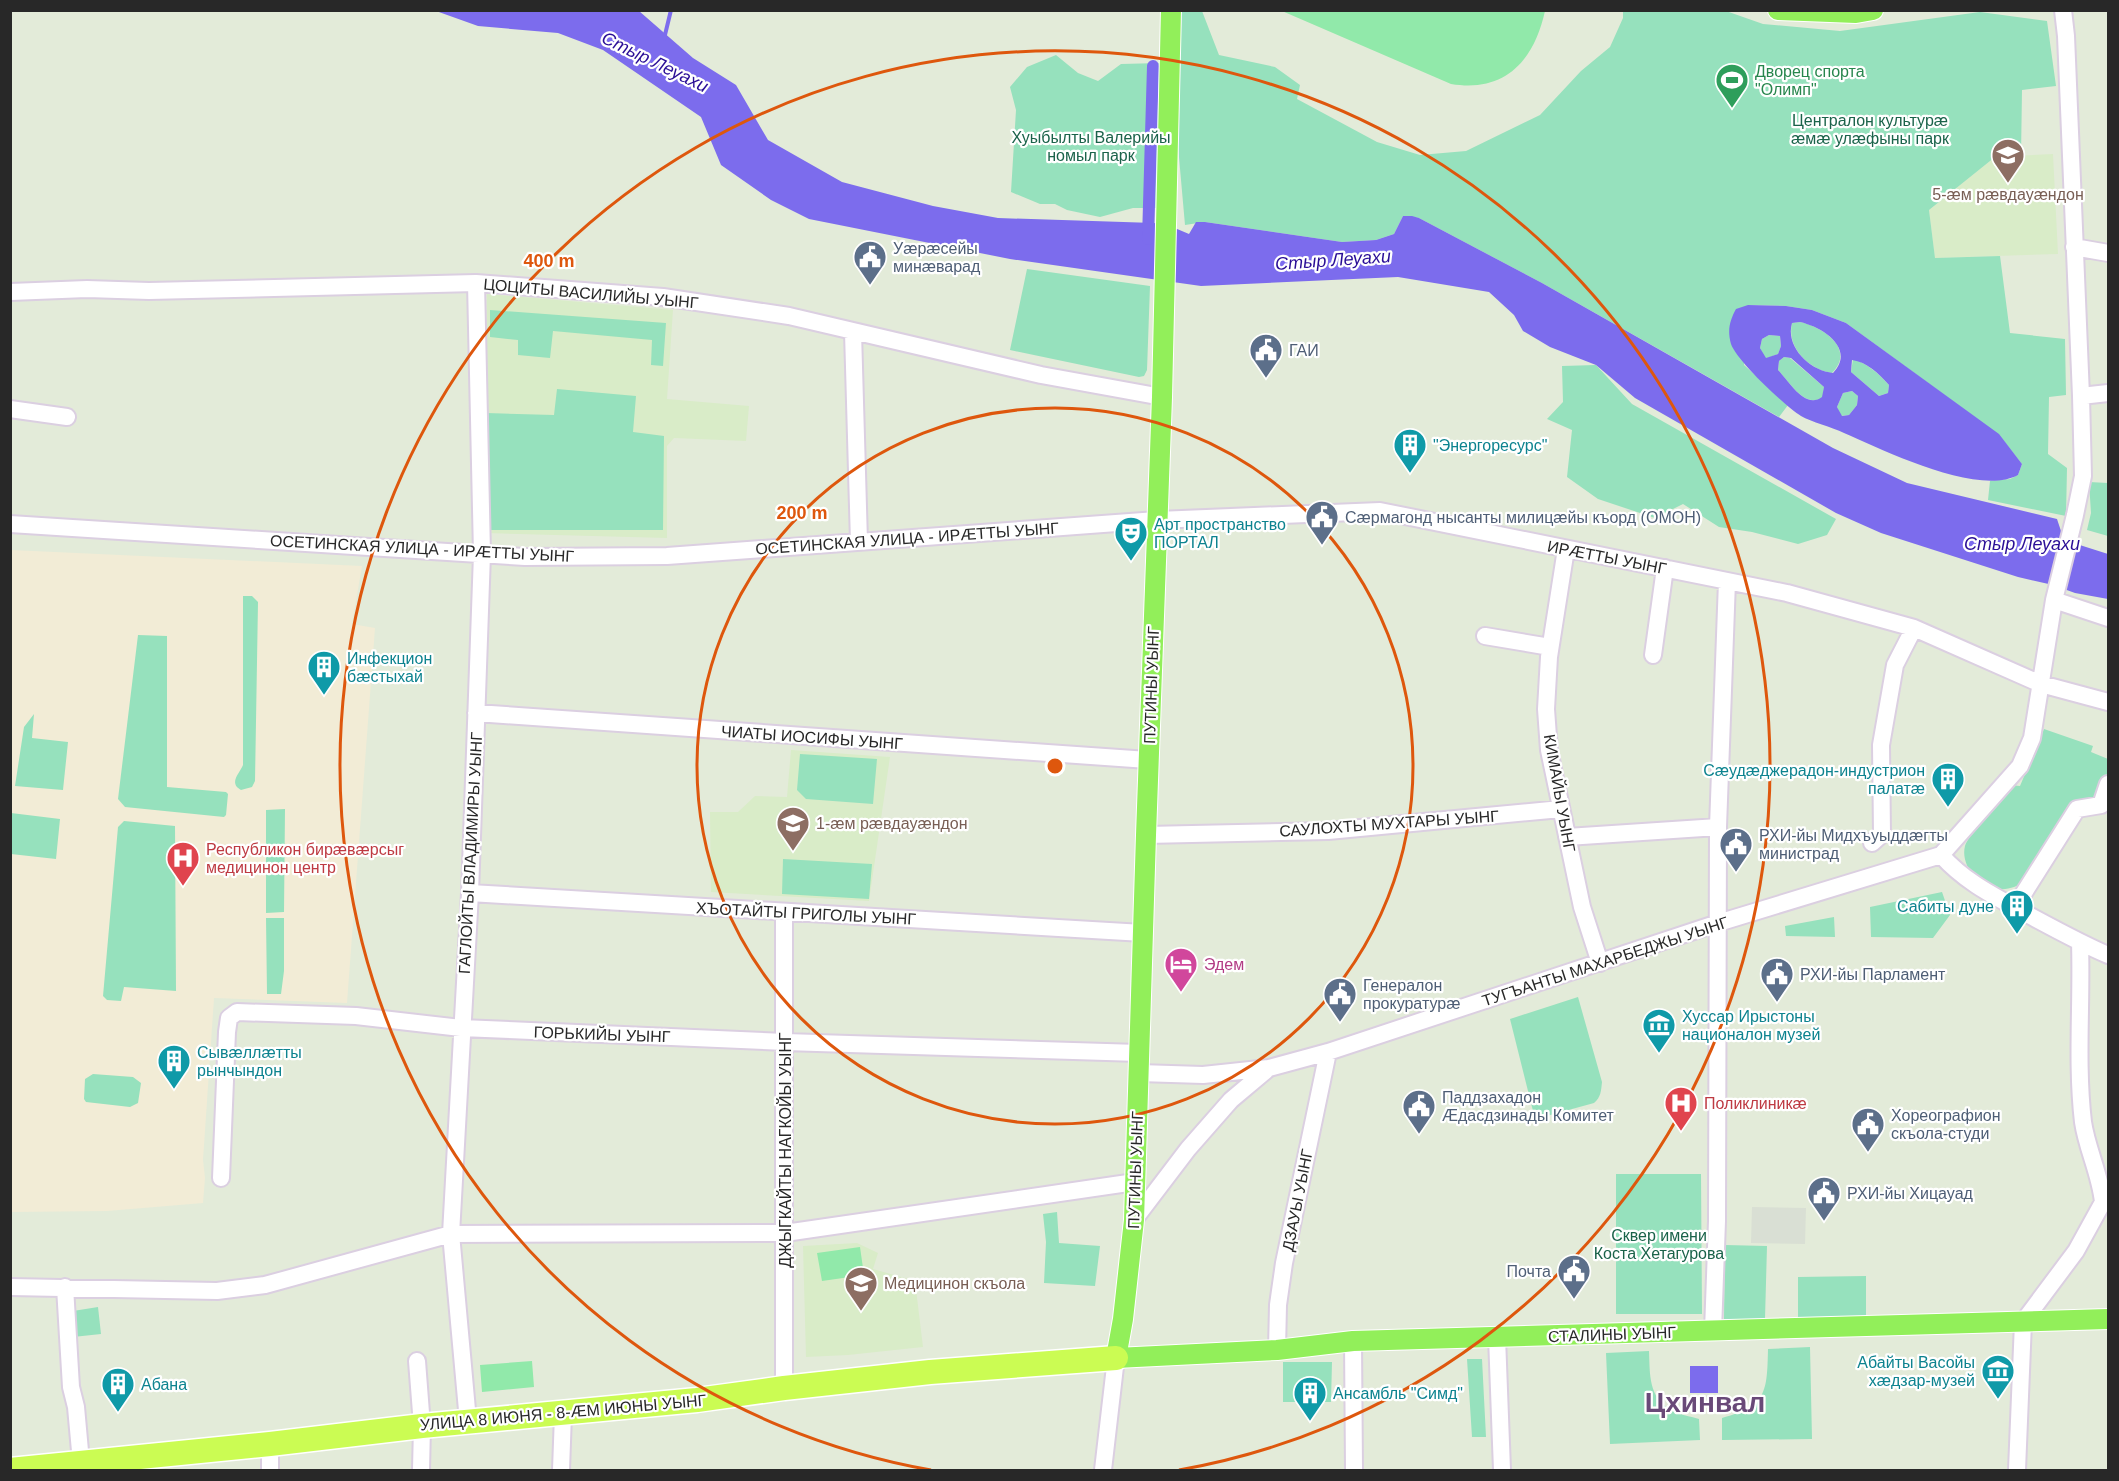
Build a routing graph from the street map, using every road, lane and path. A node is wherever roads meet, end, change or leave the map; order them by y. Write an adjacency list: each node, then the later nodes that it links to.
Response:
1 (1172, 10): 12 (main road, ПУТИНЫ УЫНГ)
2 (1778, 10): 3 (main road)
3 (1873, 10)
4 (2063, 10): 5 (street)
5 (2074, 247): 6 (street); 11 (street)
6 (2109, 253)
7 (476, 283): 8 (street, ЦОЦИТЫ ВАСИЛИЙЫ УЫНГ); 9 (street, ЦОЦИТЫ ВАСИЛИЙЫ УЫНГ); 19 (street, ГАГЛОЙТЫ ВЛАДИМИРЫ УЫНГ)
8 (10, 292)
9 (853, 332): 12 (street, ЦОЦИТЫ ВАСИЛИЙЫ УЫНГ); 17 (street)
10 (2109, 393): 11 (street)
11 (2081, 396): 22 (street)
12 (1162, 397): 15 (main road, ПУТИНЫ УЫНГ)
13 (10, 408): 14 (street)
14 (67, 417)
15 (1157, 520): 17 (street, ОСЕТИНСКАЯ УЛИЦА - ИРÆТТЫ УЫНГ); 18 (street, ИРÆТТЫ УЫНГ); 31 (main road, ПУТИНЫ УЫНГ)
16 (10, 524): 19 (street, ОСЕТИНСКАЯ УЛИЦА - ИРÆТТЫ УЫНГ)
17 (859, 542): 19 (street, ОСЕТИНСКАЯ УЛИЦА - ИРÆТТЫ УЫНГ)
18 (1566, 549): 20 (street, ИРÆТТЫ УЫНГ); 26 (street, КИМАЙЫ УЫНГ)
19 (482, 554): 30 (street, ГАГЛОЙТЫ ВЛАДИМИРЫ УЫНГ)
20 (1665, 568): 21 (street, ИРÆТТЫ УЫНГ); 27 (street)
21 (1727, 581): 24 (street, ИРÆТТЫ УЫНГ); 34 (street)
22 (2054, 600): 23 (street); 28 (street)
23 (2109, 618)
24 (1914, 628): 28 (street, ИРÆТТЫ УЫНГ); 37 (street)
25 (1485, 636): 26 (street)
26 (1550, 647): 33 (street, КИМАЙЫ УЫНГ)
27 (1653, 656)
28 (2041, 684): 29 (street, ИРÆТТЫ УЫНГ); 38 (street)
29 (2109, 702)
30 (476, 713): 31 (street, ЧИАТЫ ИОСИФЫ УЫНГ); 39 (street, ГАГЛОЙТЫ ВЛАДИМИРЫ УЫНГ)
31 (1148, 760): 35 (main road, ПУТИНЫ УЫНГ)
32 (2109, 784): 40 (street)
33 (1561, 809): 35 (street, САУЛОХТЫ МУХТАРЫ УЫНГ); 36 (street, КИМАЙЫ УЫНГ)
34 (1718, 827): 36 (street); 42 (street)
35 (1146, 835): 43 (main road, ПУТИНЫ УЫНГ)
36 (1567, 837): 46 (street, КИМАЙЫ УЫНГ)
37 (1872, 843)
38 (1941, 855): 40 (street); 42 (street, ТУГЪАНТЫ МАХАРБЕДЖЫ УЫНГ)
39 (470, 893): 41 (street, ХЪОТАЙТЫ ГРИГОЛЫ УЫНГ); 47 (street, ГАГЛОЙТЫ ВЛАДИМИРЫ УЫНГ)
40 (2015, 907): 44 (street)
41 (784, 912): 43 (street, ХЪОТАЙТЫ ГРИГОЛЫ УЫНГ); 48 (street, ДЖЫГКАЙТЫ НАГКОЙЫ УЫНГ)
42 (1718, 923): 46 (street, ТУГЪАНТЫ МАХАРБЕДЖЫ УЫНГ); 63 (street)
43 (1143, 933): 50 (main road, ПУТИНЫ УЫНГ)
44 (2080, 943): 45 (street); 55 (street)
45 (2109, 956)
46 (1600, 963): 49 (street, ТУГЪАНТЫ МАХАРБЕДЖЫ УЫНГ)
47 (461, 1028): 48 (street, ГОРЬКИЙЫ УЫНГ); 53 (street, ГОРЬКИЙЫ УЫНГ); 58 (street, ГАГЛОЙТЫ ВЛАДИМИРЫ УЫНГ)
48 (785, 1042): 50 (street, ГОРЬКИЙЫ УЫНГ); 57 (street, ДЖЫГКАЙТЫ НАГКОЙЫ УЫНГ)
49 (1328, 1052): 51 (street, ТУГЪАНТЫ МАХАРБЕДЖЫ УЫНГ); 66 (street, ДЗАУЫ УЫНГ)
50 (1139, 1053): 52 (main road, ПУТИНЫ УЫНГ)
51 (1269, 1068): 52 (street, ТУГЪАНТЫ МАХАРБЕДЖЫ УЫНГ); 56 (street, ТУГЪАНТЫ МАХАРБЕДЖЫ УЫНГ)
52 (1138, 1073): 54 (main road, ПУТИНЫ УЫНГ)
53 (221, 1178)
54 (1135, 1182): 56 (main road, ПУТИНЫ УЫНГ); 57 (street)
55 (2106, 1199): 62 (street)
56 (1134, 1220): 67 (main road, ПУТИНЫ УЫНГ)
57 (785, 1233): 58 (street); 69 (street, ДЖЫГКАЙТЫ НАГКОЙЫ УЫНГ)
58 (451, 1234): 60 (street); 71 (street, ГАГЛОЙТЫ ВЛАДИМИРЫ УЫНГ)
59 (10, 1287): 60 (street)
60 (65, 1287): 74 (street)
61 (2109, 1319): 62 (main road, СТАЛИНЫ УЫНГ)
62 (2023, 1322): 63 (main road, СТАЛИНЫ УЫНГ); 83 (street)
63 (1713, 1331): 64 (main road, СТАЛИНЫ УЫНГ)
64 (1497, 1337): 65 (main road, СТАЛИНЫ УЫНГ); 82 (street)
65 (1353, 1341): 66 (main road, СТАЛИНЫ УЫНГ); 81 (street)
66 (1277, 1350): 67 (main road, СТАЛИНЫ УЫНГ)
67 (1116, 1358): 69 (highway, УЛИЦА 8 ИЮНЯ - 8-ӔМ ИЮНЫ УЫНГ); 80 (street)
68 (417, 1360): 72 (street)
69 (784, 1388): 70 (highway, УЛИЦА 8 ИЮНЯ - 8-ӔМ ИЮНЫ УЫНГ)
70 (563, 1414): 71 (highway, УЛИЦА 8 ИЮНЯ - 8-ӔМ ИЮНЫ УЫНГ); 79 (street)
71 (468, 1421): 72 (highway, УЛИЦА 8 ИЮНЯ - 8-ӔМ ИЮНЫ УЫНГ)
72 (422, 1426): 73 (highway, УЛИЦА 8 ИЮНЯ - 8-ӔМ ИЮНЫ УЫНГ); 78 (street)
73 (270, 1444): 75 (highway, УЛИЦА 8 ИЮНЯ - 8-ӔМ ИЮНЫ УЫНГ); 77 (street)
74 (81, 1462): 75 (highway, УЛИЦА 8 ИЮНЯ - 8-ӔМ ИЮНЫ УЫНГ); 76 (highway, УЛИЦА 8 ИЮНЯ - 8-ӔМ ИЮНЫ УЫНГ)
75 (108, 1466)
76 (10, 1470)
77 (270, 1470)
78 (421, 1470)
79 (561, 1470)
80 (1103, 1470)
81 (1354, 1470)
82 (1502, 1470)
83 (2018, 1470)

